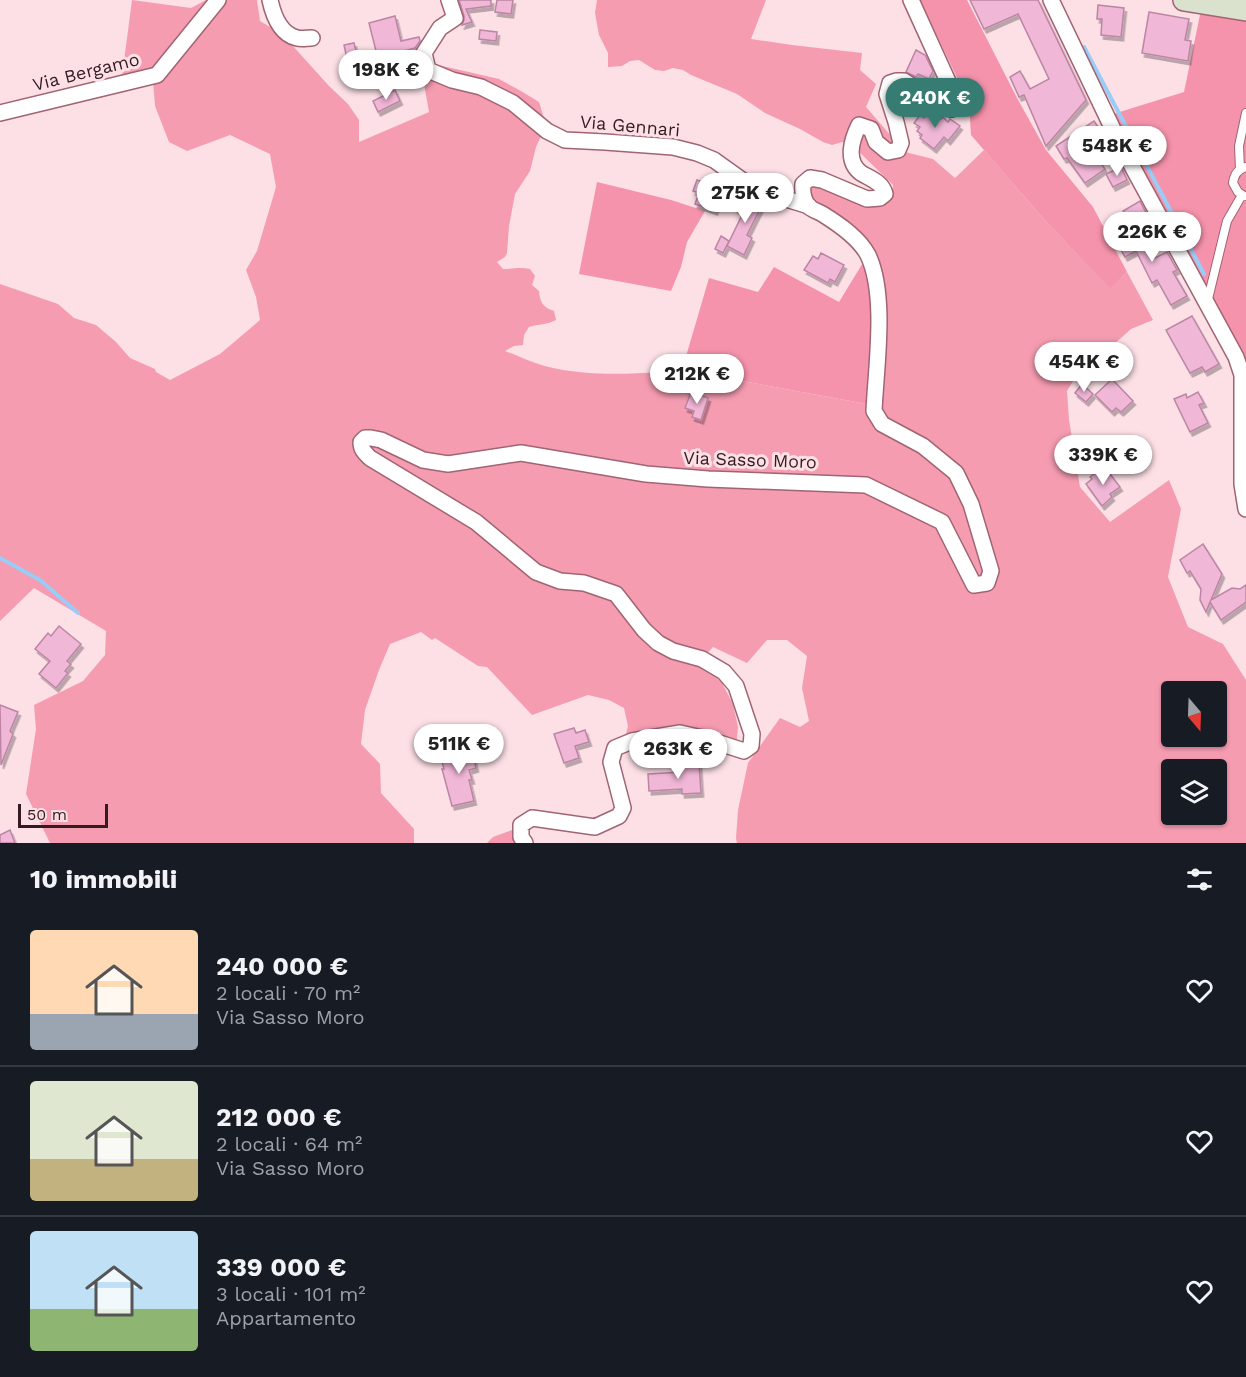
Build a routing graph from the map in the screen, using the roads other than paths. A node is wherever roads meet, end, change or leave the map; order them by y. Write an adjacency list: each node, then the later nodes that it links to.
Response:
1 (218, 0): 9 (street, Via Bergamo)
2 (270, 0): 8 (street)
3 (449, 0): 13 (street, Via Gennari)
4 (911, 0): 13 (street)
5 (1051, 0): 14 (street)
6 (1184, 0): 7 (main road)
7 (1246, 10)
8 (312, 38)
9 (0, 113)
10 (1246, 114): 11 (lane)
11 (1243, 168): 12 (lane)
12 (1244, 196): 14 (lane)
13 (809, 206): 17 (street, Via Sasso Moro)
14 (1207, 304): 15 (street)
15 (1244, 375): 16 (street)
16 (1246, 509)
17 (525, 843)

